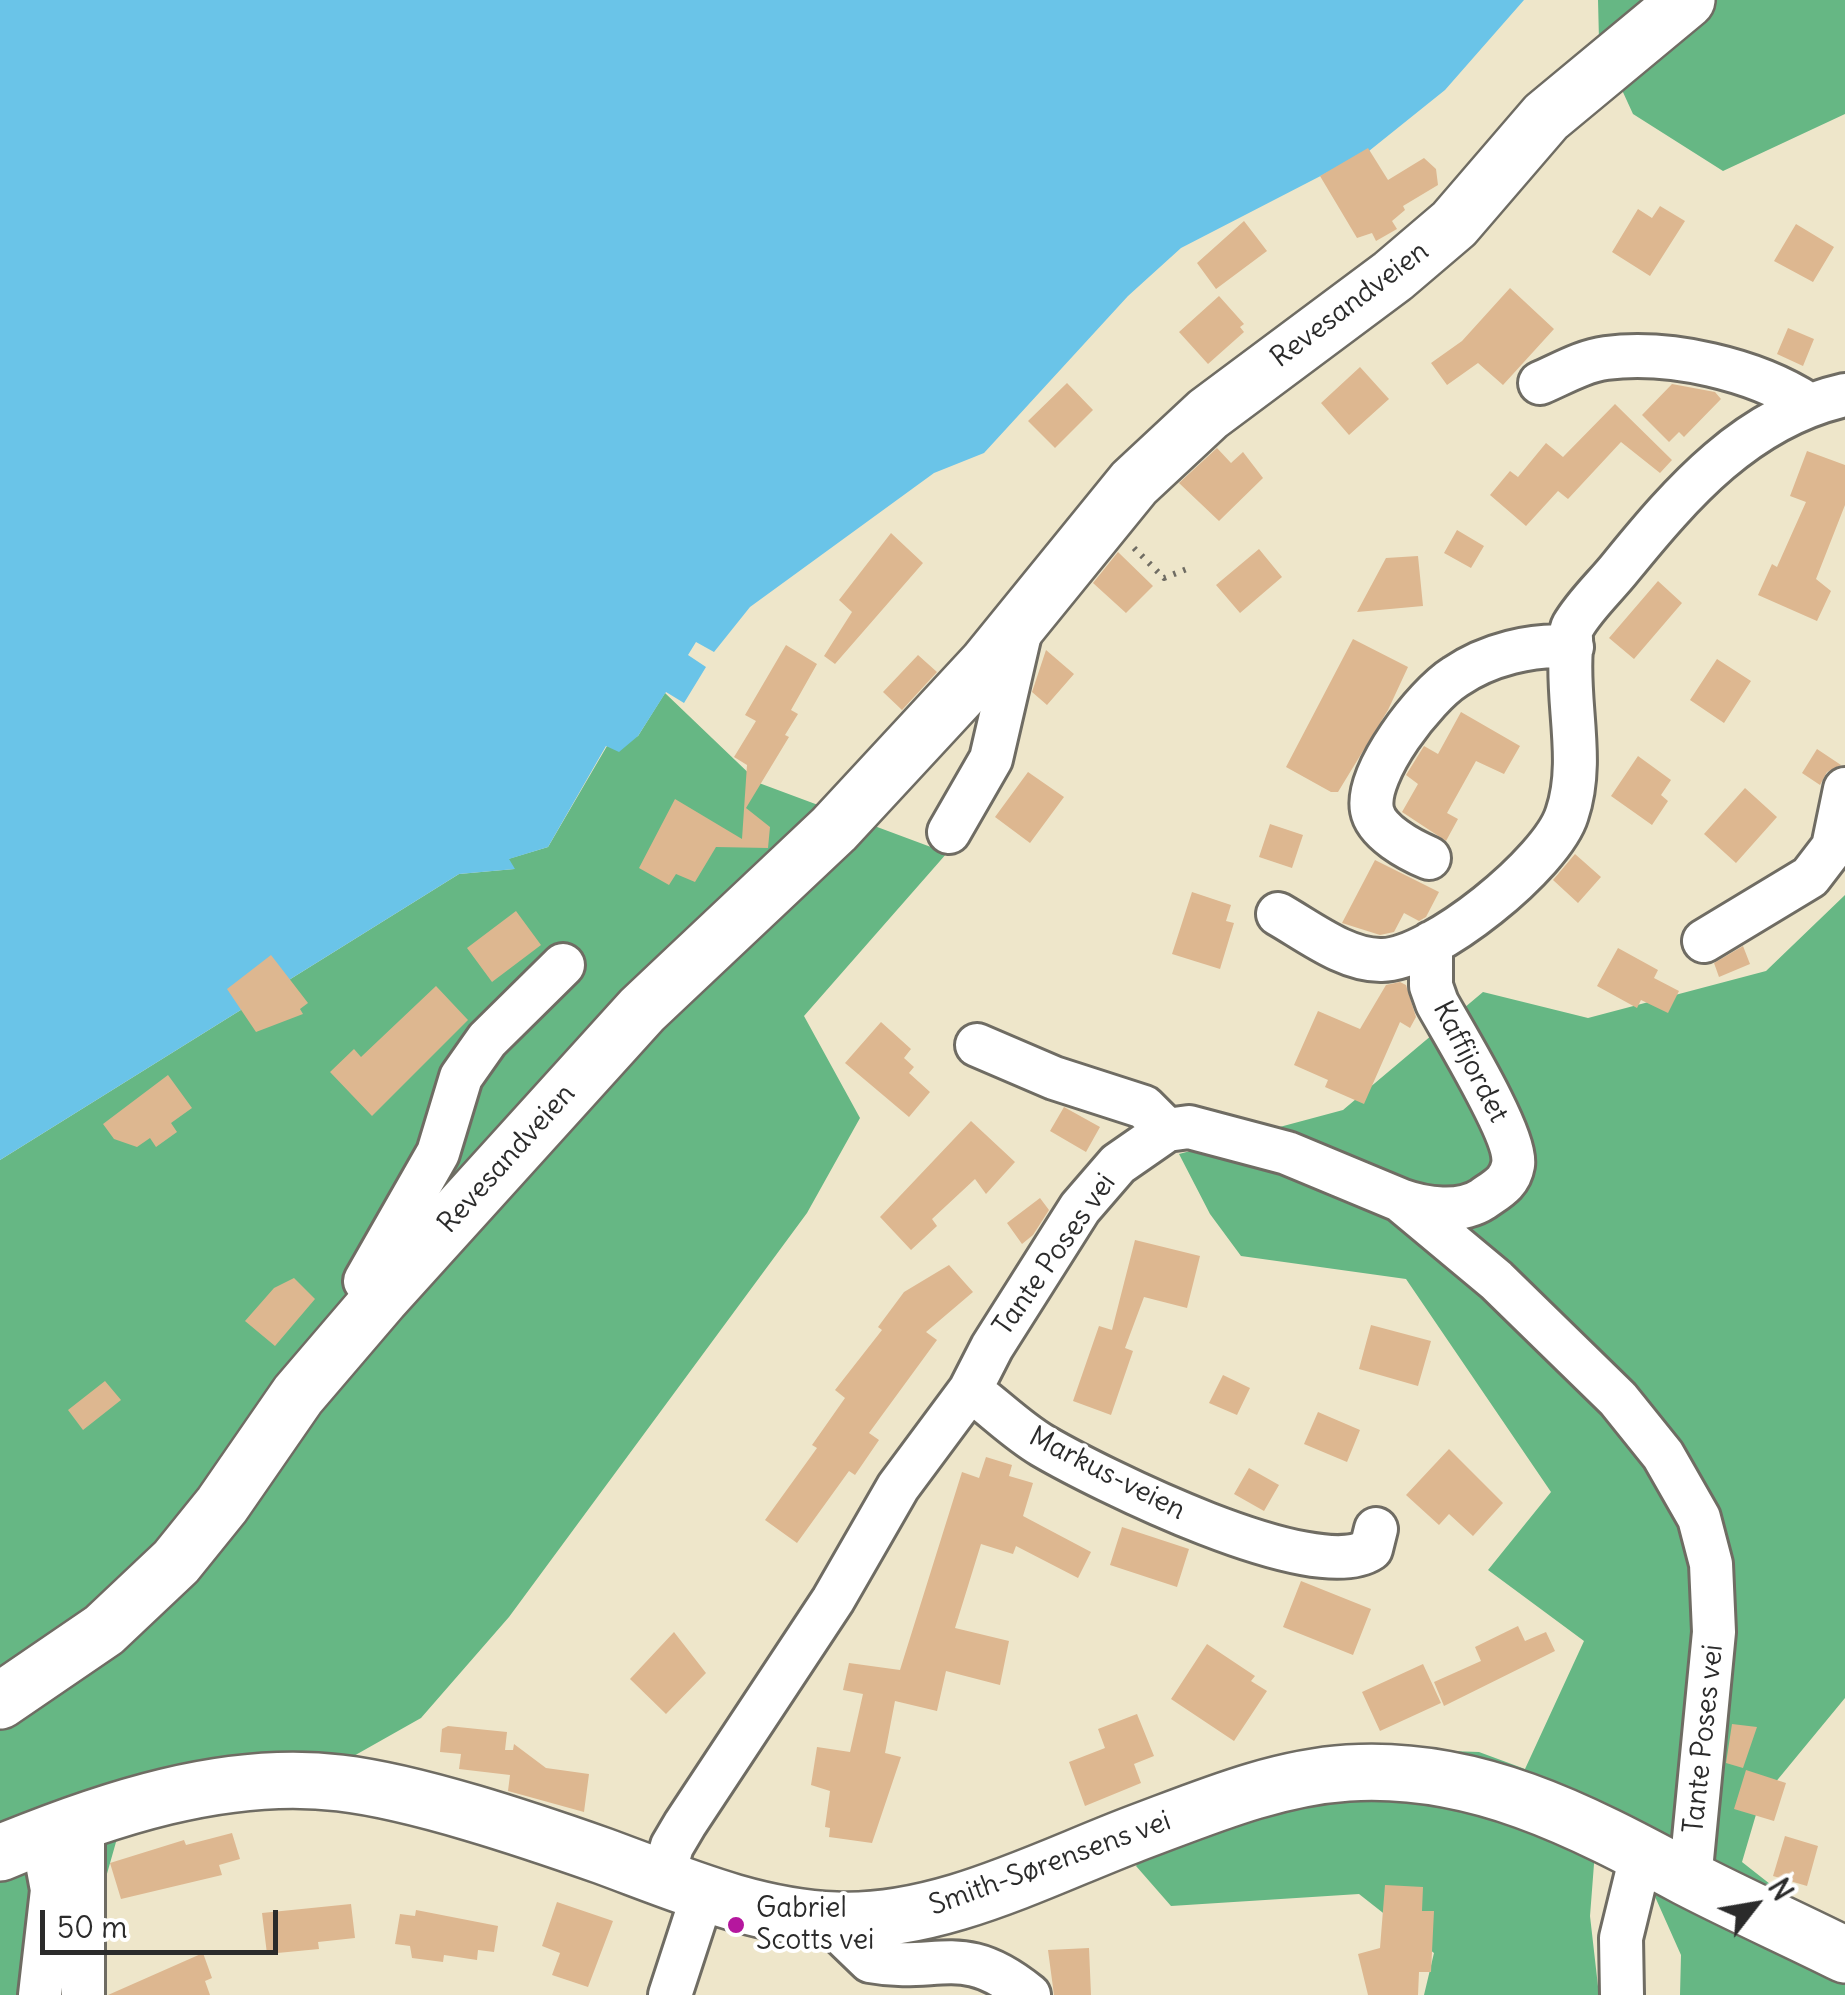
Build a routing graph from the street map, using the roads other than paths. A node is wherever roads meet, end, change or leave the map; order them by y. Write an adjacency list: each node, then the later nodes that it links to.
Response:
1 (1687, 0): 4 (main road, Revesandveien)
2 (1540, 383): 3 (street)
3 (1826, 400): 5 (street)
4 (1024, 620): 7 (street, Revesandveien); 16 (main road, Revesandveien)
5 (1572, 646): 8 (street); 11 (street)
6 (1845, 789): 10 (street)
7 (948, 832)
8 (1428, 858)
9 (1278, 914): 11 (street)
10 (1704, 941)
11 (1431, 942): 15 (street, Kaffijordet)
12 (563, 965): 16 (street)
13 (976, 1045): 14 (street)
14 (1167, 1130): 15 (street, Tante Poses vei); 17 (street, Tante Poses vei)
15 (1400, 1200): 22 (street, Tante Poses vei)
16 (381, 1298): 19 (main road, Revesandveien)
17 (970, 1390): 18 (street, Markus-veien); 23 (street, Tante Poses vei)
18 (1376, 1529)
19 (0, 1701)
20 (42, 1837): 23 (main road, Smith-Sørensens vei); 26 (street); 27 (street)
21 (1642, 1852): 22 (main road, Smith-Sørensens vei); 24 (main road, Smith-Sørensens vei); 30 (street)
22 (1690, 1880): 25 (main road, Smith-Sørensens vei)
23 (683, 1887): 24 (main road, Smith-Sørensens vei); 28 (street)
24 (837, 1920): 29 (street)
25 (1845, 1955)
26 (40, 1995)
27 (83, 1995)
28 (670, 1995)
29 (1029, 1995)
30 (1622, 1995)

